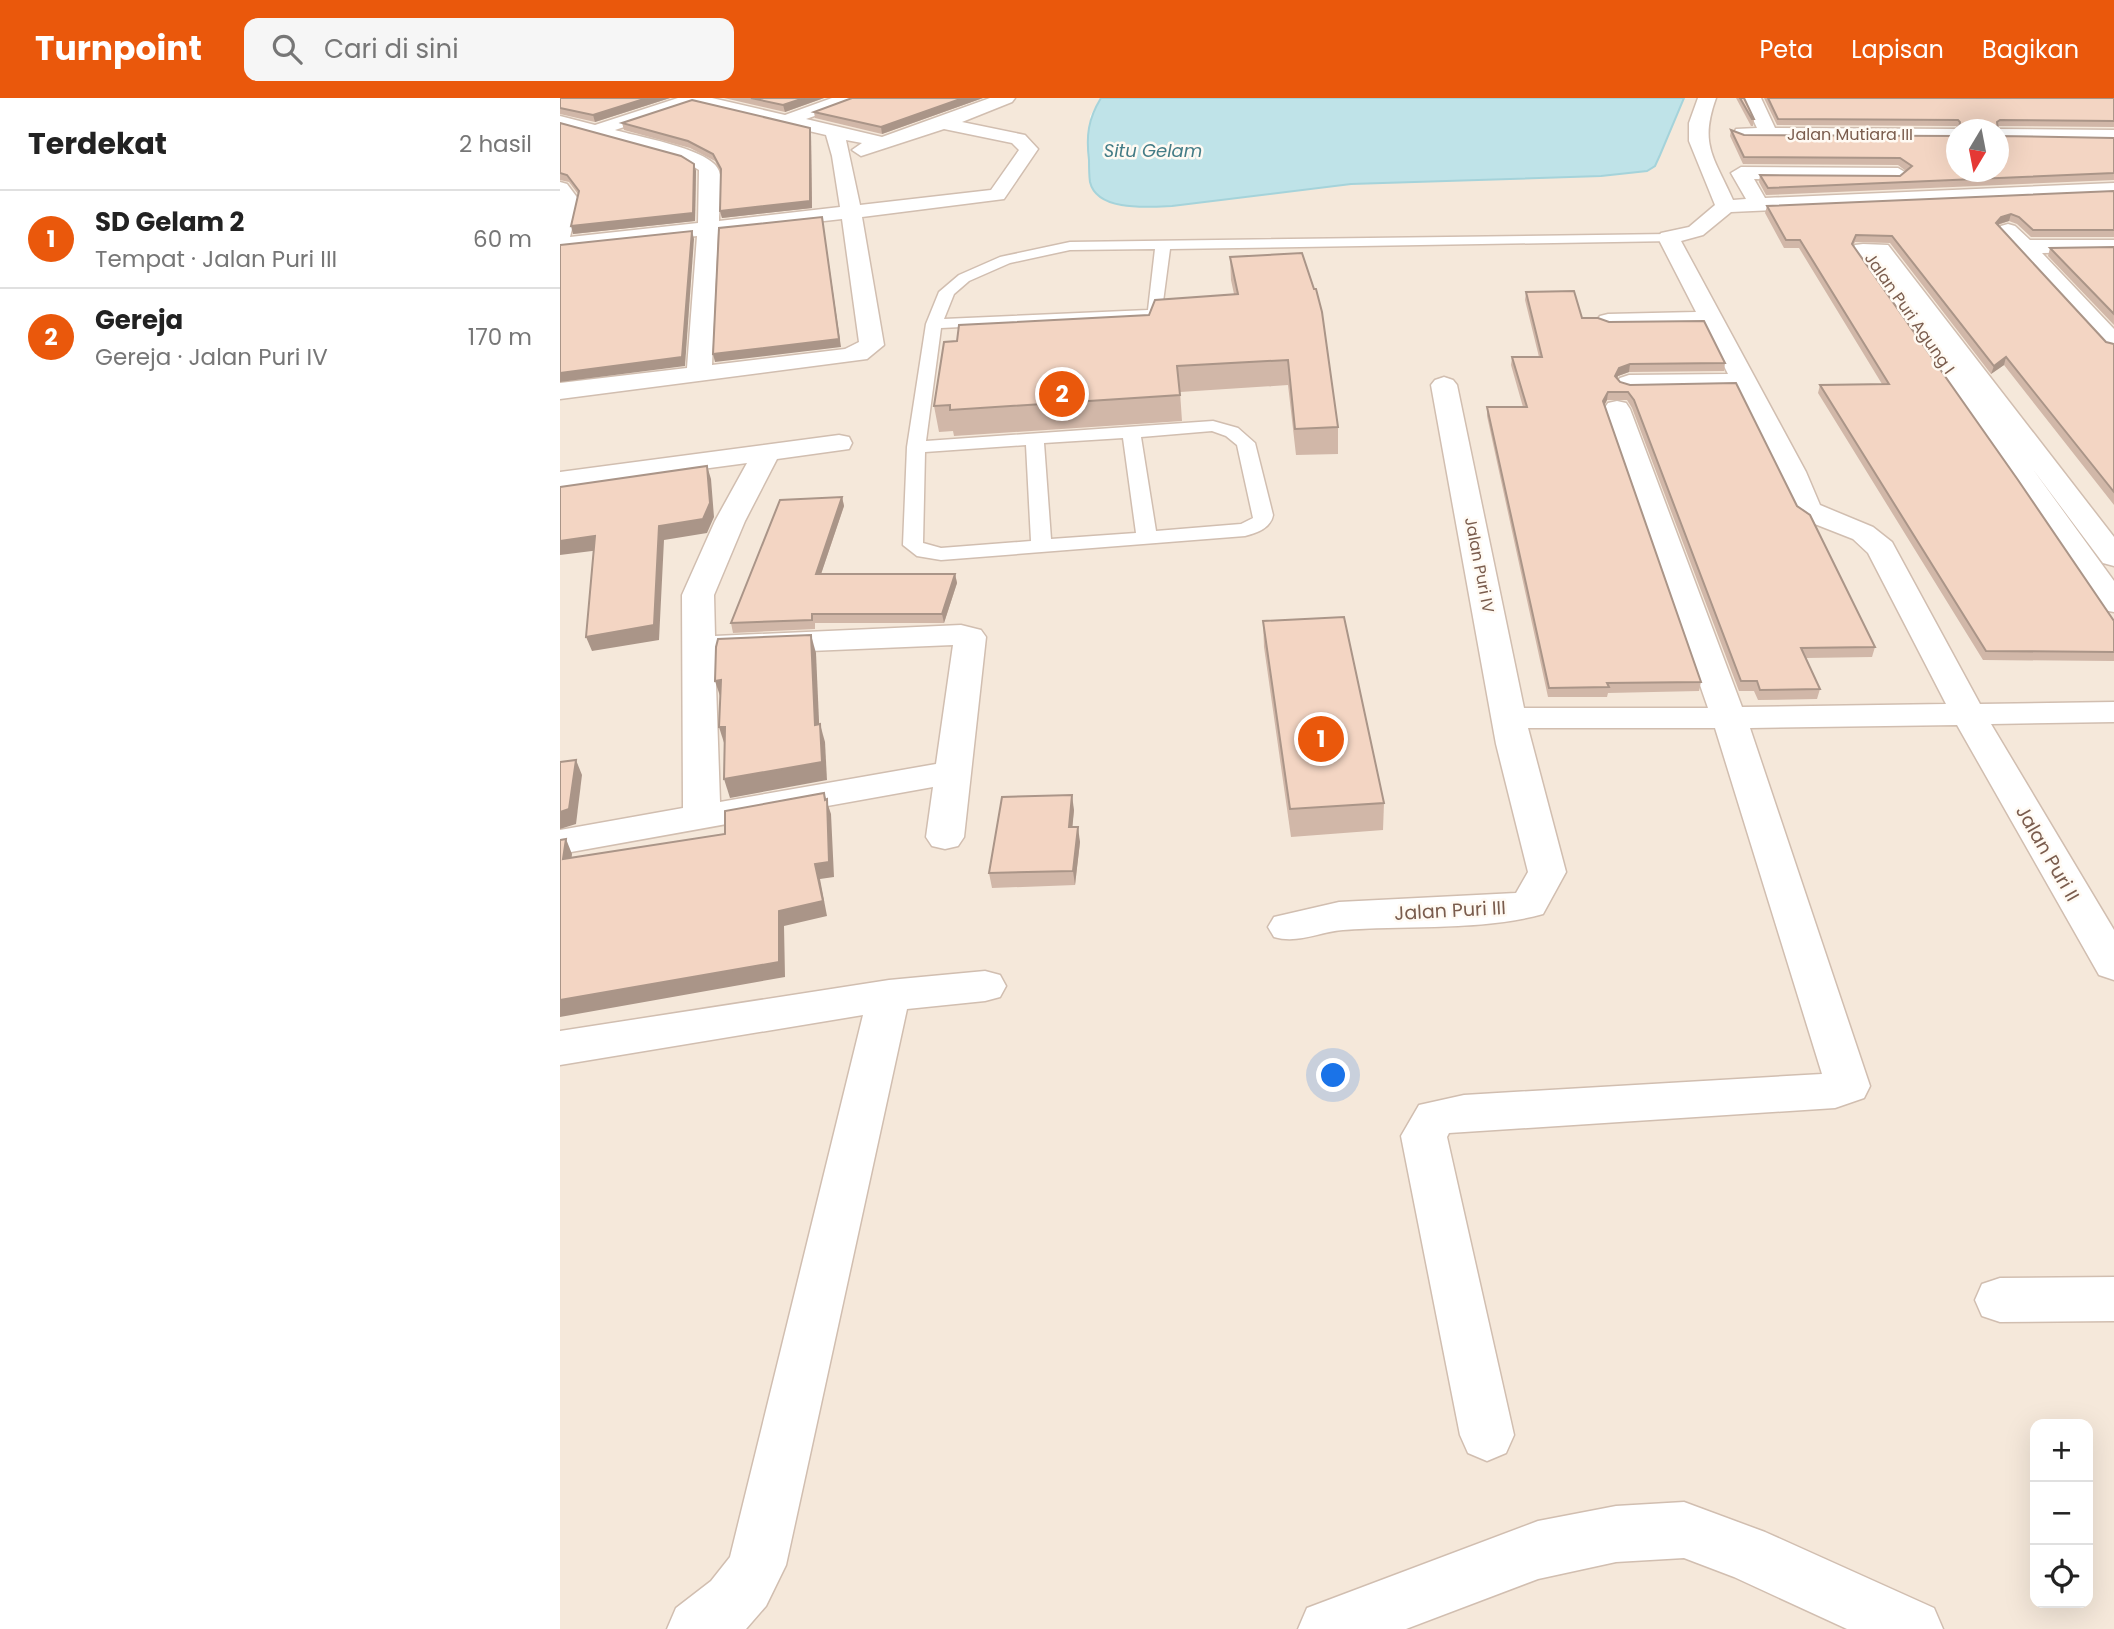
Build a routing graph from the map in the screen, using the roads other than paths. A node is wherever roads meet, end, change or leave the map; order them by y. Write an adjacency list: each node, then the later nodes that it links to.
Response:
1 (694, 98): 6 (street); 9 (street)
2 (848, 98): 6 (street)
3 (1006, 98): 8 (street)
4 (1707, 98): 25 (street)
5 (1752, 98): 12 (street)
6 (788, 120): 10 (street)
7 (560, 121): 9 (street)
8 (943, 123): 16 (street); 26 (street)
9 (597, 131): 17 (street); 27 (street)
10 (834, 131): 16 (street); 18 (street)
11 (1743, 133): 12 (street, Jalan Mutiara III)
12 (1769, 134): 13 (street, Jalan Mutiara III)
13 (1946, 135)
14 (2009, 135): 15 (street)
15 (2114, 136)
16 (885, 142): 18 (street)
17 (560, 143)
18 (842, 156): 26 (street)
19 (1920, 175): 24 (street)
20 (2009, 175): 21 (street)
21 (2114, 177)
22 (560, 188): 29 (street)
23 (2114, 189): 24 (street)
24 (1759, 205): 25 (street)
25 (1727, 206): 30 (street)
26 (852, 213): 27 (street); 39 (street)
27 (706, 230): 32 (street); 39 (street)
28 (2008, 230): 34 (street)
29 (560, 237)
30 (1669, 239): 31 (lane); 35 (street, Jalan Puri II)
31 (1163, 243): 37 (lane); 37 (lane)
32 (560, 245)
33 (2114, 246): 34 (street)
34 (2026, 247): 38 (street)
35 (1711, 319): 36 (street); 40 (street, Jalan Puri II)
36 (1608, 321)
37 (934, 324): 46 (lane)
38 (2114, 343)
39 (699, 374): 42 (street)
40 (1744, 381): 55 (street, Jalan Puri II); 57 (street)
41 (1444, 386): 56 (street, Jalan Puri IV)
42 (560, 391)
43 (1131, 431): 44 (lane); 49 (lane); 49 (lane)
44 (1035, 438): 46 (lane); 50 (lane)
45 (839, 443): 47 (street)
46 (916, 447): 50 (lane)
47 (767, 453): 48 (street); 53 (street)
48 (560, 480)
49 (1147, 538): 50 (lane)
50 (1041, 546)
51 (2114, 557): 52 (street, Jalan Puri Agung I)
52 (2111, 593)
53 (699, 646): 59 (street); 60 (street)
54 (2114, 712): 55 (street)
55 (1975, 727): 57 (street); 58 (street); 64 (street, Jalan Puri II)
56 (1512, 731): 57 (street); 63 (street, Jalan Puri III)
57 (1733, 731): 70 (street)
58 (2114, 737)
59 (955, 772): 60 (street); 61 (street)
60 (702, 817): 62 (street)
61 (945, 837)
62 (560, 842)
63 (1288, 927)
64 (2114, 965)
65 (985, 986): 66 (street)
66 (889, 995): 67 (street); 71 (street)
67 (560, 1048)
68 (2114, 1299): 69 (street)
69 (2000, 1300)
70 (1487, 1435)
71 (696, 1629)
72 (1328, 1629): 73 (street)
73 (1913, 1629)

